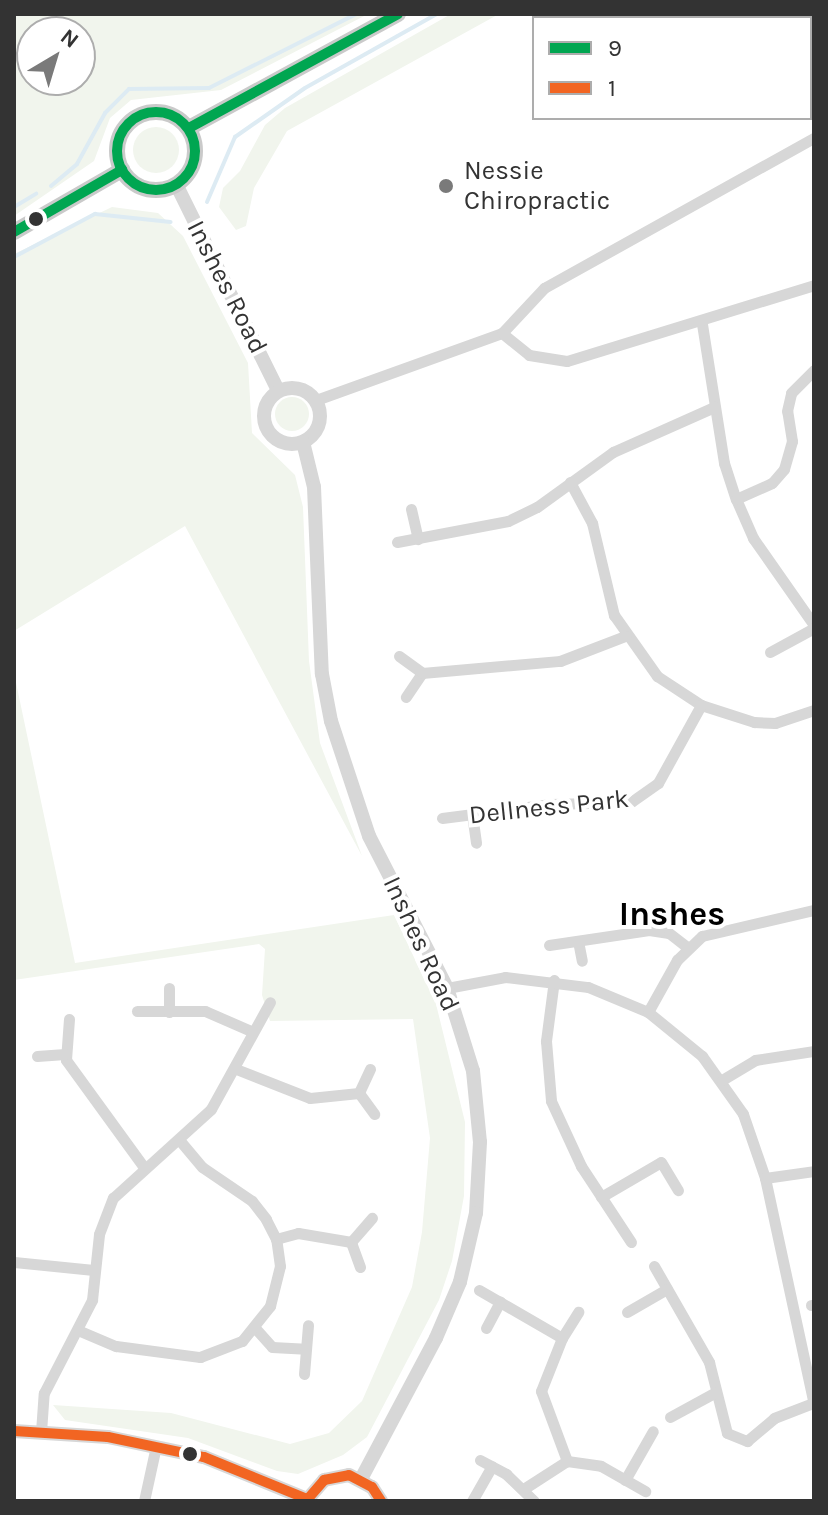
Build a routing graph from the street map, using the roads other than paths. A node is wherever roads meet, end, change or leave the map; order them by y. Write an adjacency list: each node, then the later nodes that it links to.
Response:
1 (398, 14): 2 (main road)
2 (189, 128): 4 (main road); 5 (main road)
3 (814, 138): 9 (street)
4 (122, 170): 5 (main road); 6 (main road)
5 (176, 184): 11 (street, Inshes Road)
6 (14, 232)
7 (814, 285): 8 (street)
8 (702, 324): 9 (street); 13 (street)
9 (502, 333): 12 (street)
10 (814, 370): 16 (street)
11 (278, 390): 12 (street); 14 (street)
12 (316, 400): 14 (street)
13 (714, 407): 15 (street); 16 (street)
14 (303, 442): 38 (street, Inshes Road)
15 (570, 482): 18 (street); 21 (street)
16 (736, 499): 20 (street)
17 (411, 509): 18 (street)
18 (418, 539): 19 (street)
19 (397, 542)
20 (814, 626): 22 (street)
21 (625, 636): 24 (street); 26 (street)
22 (770, 652)
23 (399, 656): 24 (street)
24 (422, 673): 25 (street)
25 (406, 697)
26 (701, 705): 27 (street); 28 (street, Dellness Park)
27 (814, 710)
28 (472, 814): 29 (street, Dellness Park); 30 (street)
29 (442, 818)
30 (476, 843)
31 (814, 910): 34 (street)
32 (578, 941): 33 (street); 34 (street); 35 (street)
33 (549, 945)
34 (687, 947): 42 (street)
35 (582, 961)
36 (554, 980): 38 (street); 42 (street); 58 (street)
37 (169, 988): 41 (street)
38 (447, 988): 89 (street, Inshes Road)
39 (270, 1002): 44 (street)
40 (137, 1011): 41 (street)
41 (169, 1012): 44 (street)
42 (648, 1012): 50 (street)
43 (69, 1019): 46 (street)
44 (253, 1032): 48 (street)
45 (814, 1051): 50 (street)
46 (65, 1054): 47 (street); 54 (street)
47 (37, 1056)
48 (236, 1069): 51 (street); 53 (street)
49 (370, 1069): 51 (street)
50 (722, 1080): 56 (street)
51 (359, 1093): 52 (street)
52 (374, 1114)
53 (180, 1141): 54 (street); 60 (street)
54 (143, 1166): 66 (street)
55 (814, 1171): 56 (street)
56 (765, 1178): 80 (street)
57 (678, 1190): 58 (street)
58 (601, 1197): 62 (street)
59 (372, 1218): 61 (street)
60 (276, 1239): 61 (street); 73 (street)
61 (351, 1242): 65 (street)
62 (631, 1242)
63 (14, 1262): 66 (street)
64 (654, 1266): 67 (street)
65 (360, 1267)
66 (94, 1270): 75 (street)
67 (667, 1289): 71 (street); 79 (street)
68 (479, 1290): 69 (street)
69 (500, 1302): 74 (street); 76 (street)
70 (578, 1312): 76 (street)
71 (627, 1312)
72 (308, 1325): 77 (street)
73 (255, 1328): 75 (street); 77 (street)
74 (486, 1328)
75 (80, 1331): 84 (street)
76 (562, 1338): 87 (street)
77 (305, 1349): 78 (street)
78 (304, 1374)
79 (716, 1392): 80 (street); 81 (street)
80 (814, 1404)
81 (670, 1417)
82 (14, 1431): 84 (street)
83 (653, 1431): 90 (street)
84 (41, 1432): 85 (street)
85 (156, 1446): 93 (street); 94 (street)
86 (480, 1460): 88 (street)
87 (567, 1461): 90 (street); 91 (street)
88 (492, 1466): 91 (street); 96 (street)
89 (361, 1479): 93 (street); 95 (street)
90 (625, 1480): 92 (street)
91 (525, 1488): 97 (street)
92 (645, 1491)
93 (306, 1500)
94 (144, 1501)
95 (381, 1501)
96 (472, 1501)
97 (534, 1501)

